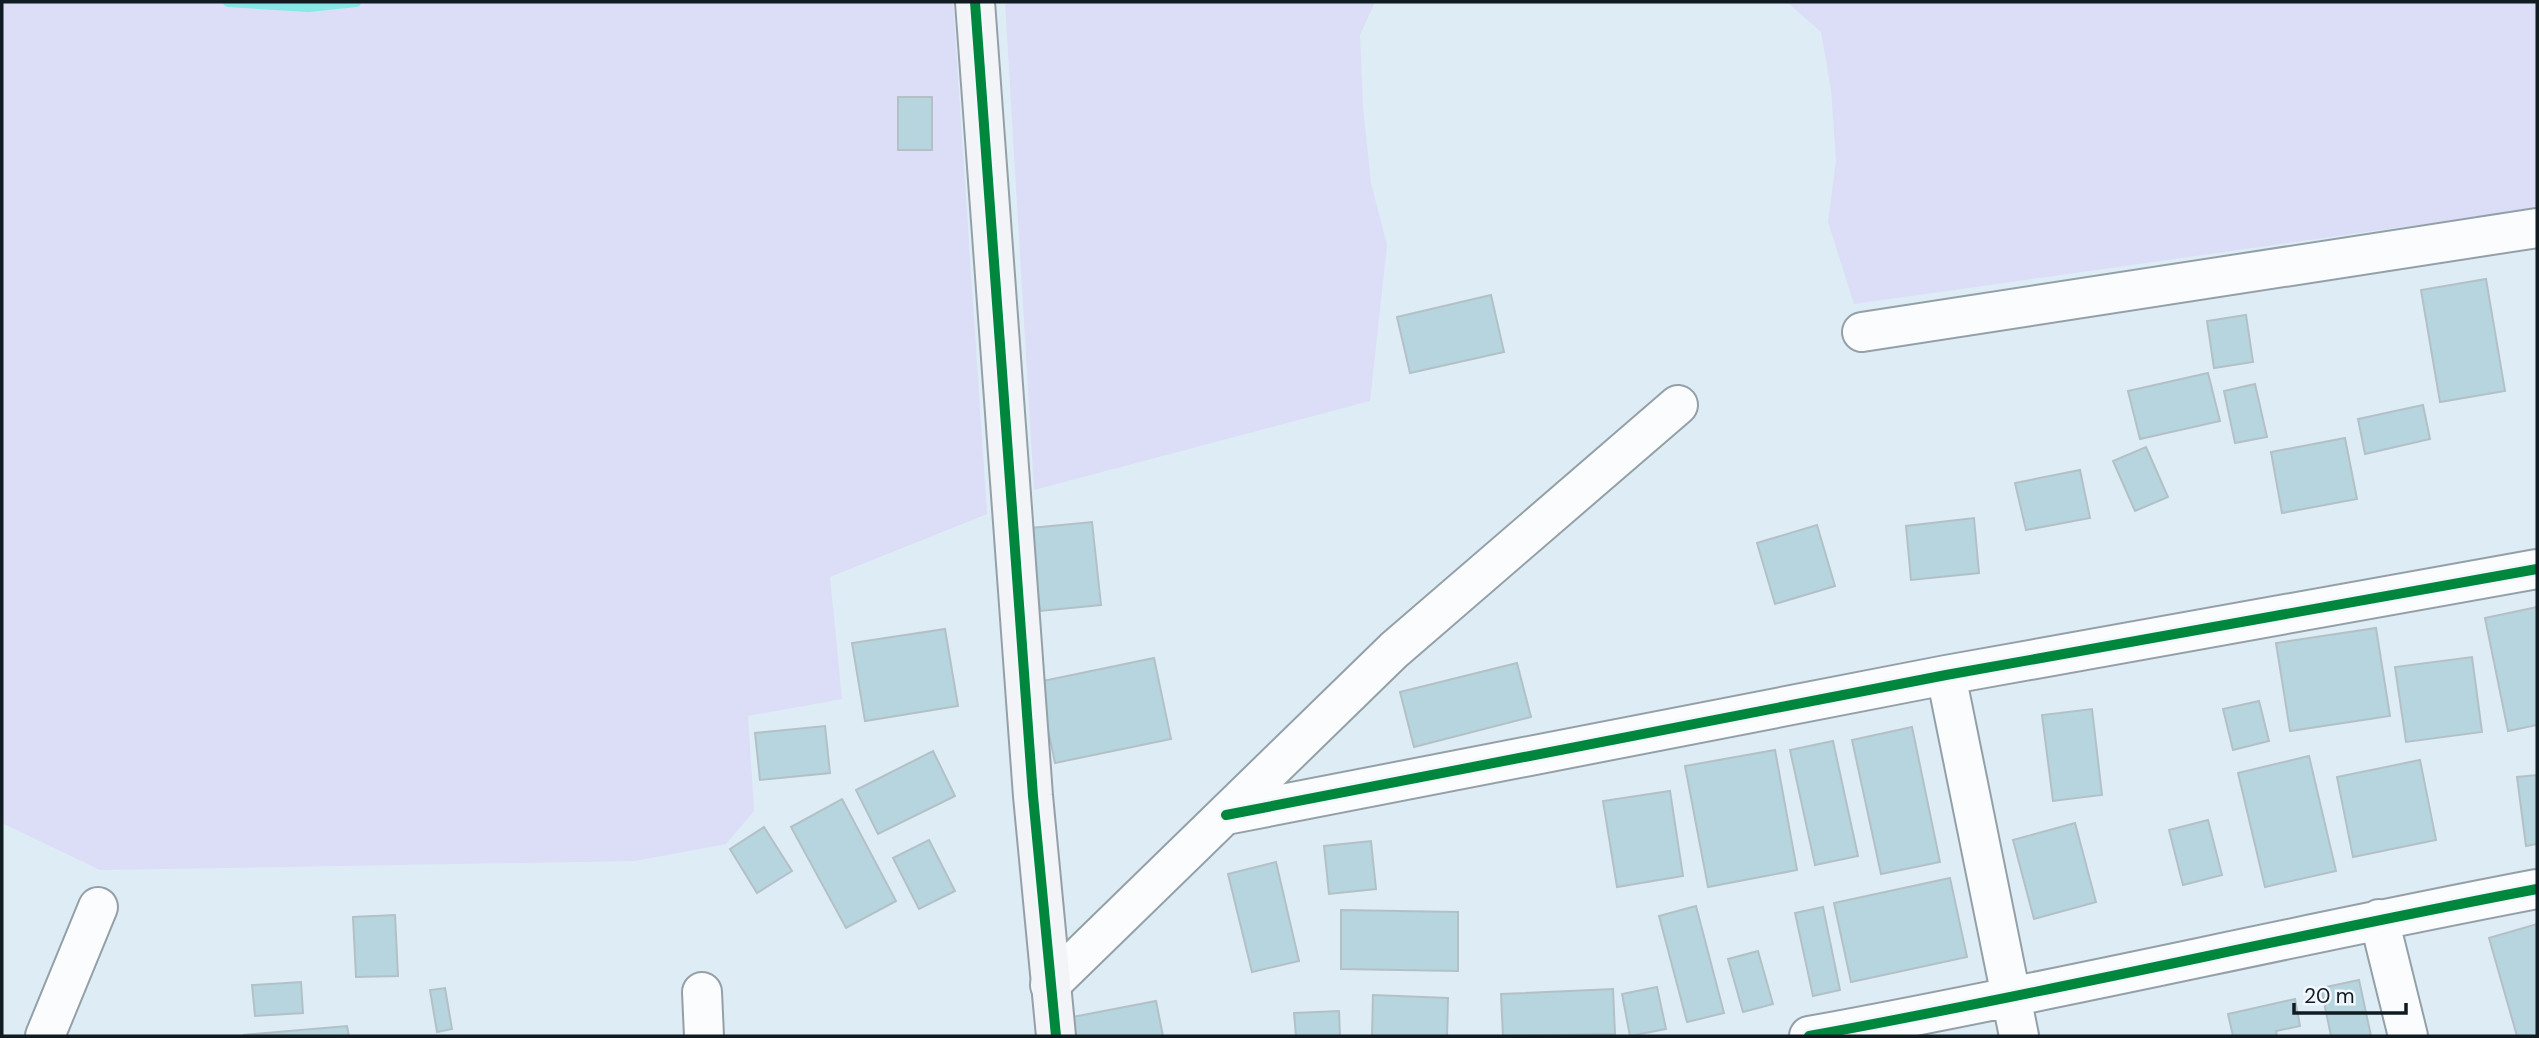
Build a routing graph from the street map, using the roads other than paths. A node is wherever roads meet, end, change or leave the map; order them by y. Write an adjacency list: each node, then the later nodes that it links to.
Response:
1 (975, 2): 11 (street)
2 (2537, 228): 3 (street)
3 (1862, 332)
4 (1678, 405): 7 (street)
5 (2537, 569): 6 (street)
6 (1946, 675): 7 (street); 13 (street)
7 (1226, 815): 11 (street)
8 (2537, 889): 10 (street)
9 (98, 907): 14 (street)
10 (2379, 919): 13 (street); 19 (street)
11 (1050, 985): 16 (street)
12 (702, 992): 15 (street)
13 (2010, 1000): 17 (street); 18 (street)
14 (45, 1036)
15 (704, 1036)
16 (1056, 1036)
17 (1809, 1036)
18 (2019, 1036)
19 (2408, 1036)

